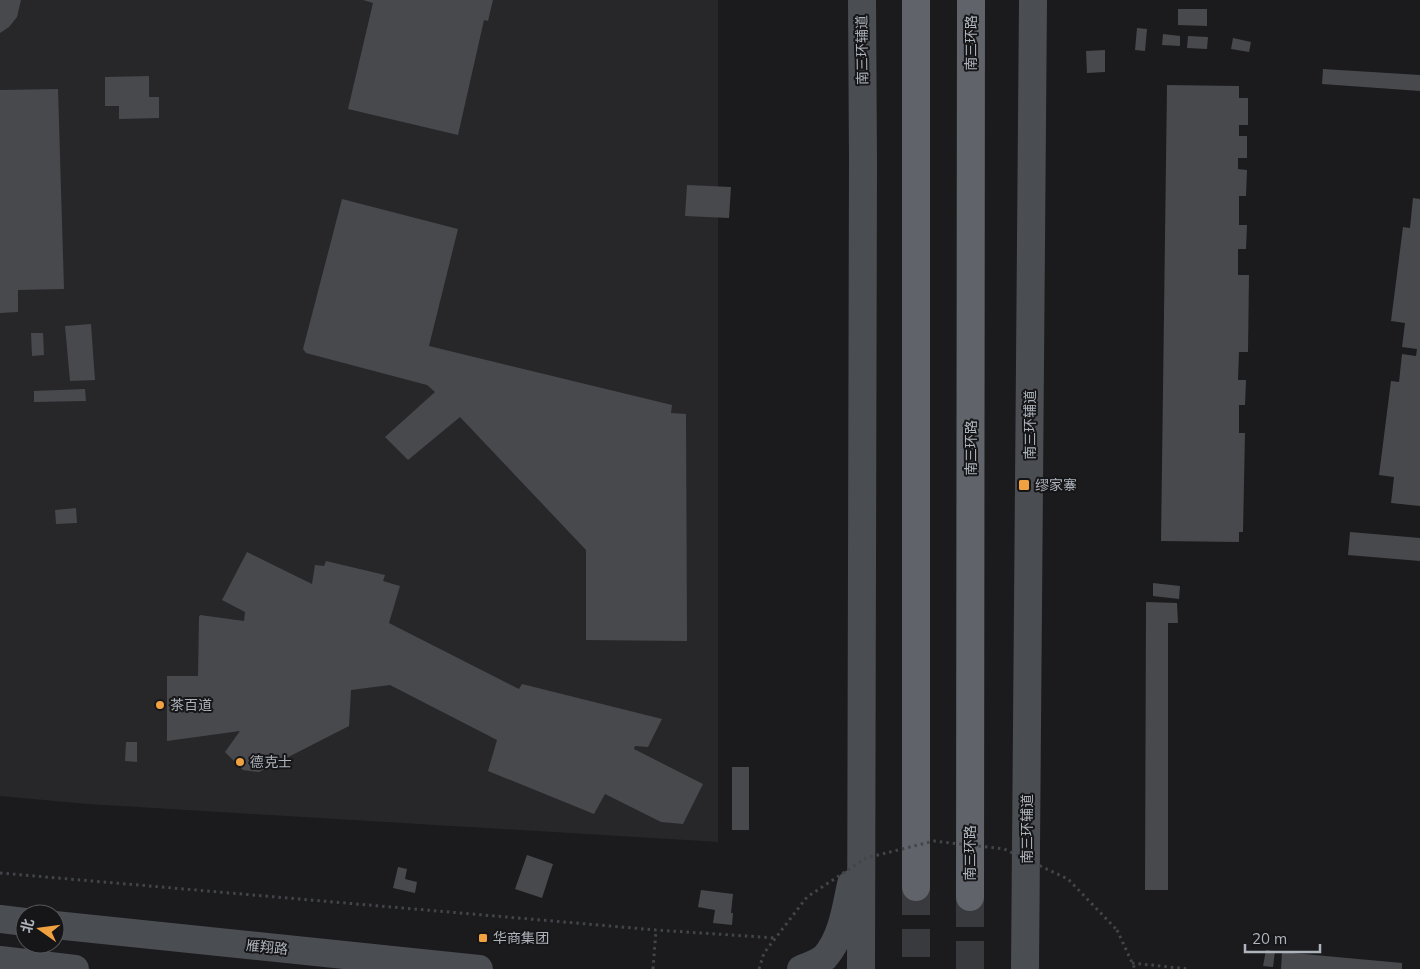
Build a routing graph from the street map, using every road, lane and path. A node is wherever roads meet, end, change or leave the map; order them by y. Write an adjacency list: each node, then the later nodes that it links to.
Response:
1 (862, 0): 5 (main road, 南三环辅道)
2 (916, 0): 7 (highway)
3 (972, 0): 8 (highway, 南三环路)
4 (1033, 0): 14 (main road, 南三环辅道)
5 (862, 839): 16 (main road, 南三环辅道); 22 (main road)
6 (0, 873): 12 (path)
7 (916, 887)
8 (970, 897)
9 (0, 919): 10 (main road)
10 (15, 921)
11 (65, 926): 19 (main road, 雁翔路)
12 (656, 930): 13 (path); 20 (path)
13 (776, 938): 17 (path, bridge); 21 (path, bridge)
14 (1024, 952): 23 (main road, 南三环辅道)
15 (0, 960): 18 (main road)
16 (863, 963)
17 (1132, 963): 24 (path); 25 (path)
18 (75, 969)
19 (479, 969)
20 (653, 969)
21 (759, 969)
22 (801, 969)
23 (1046, 969)
24 (1135, 969)
25 (1188, 969)

